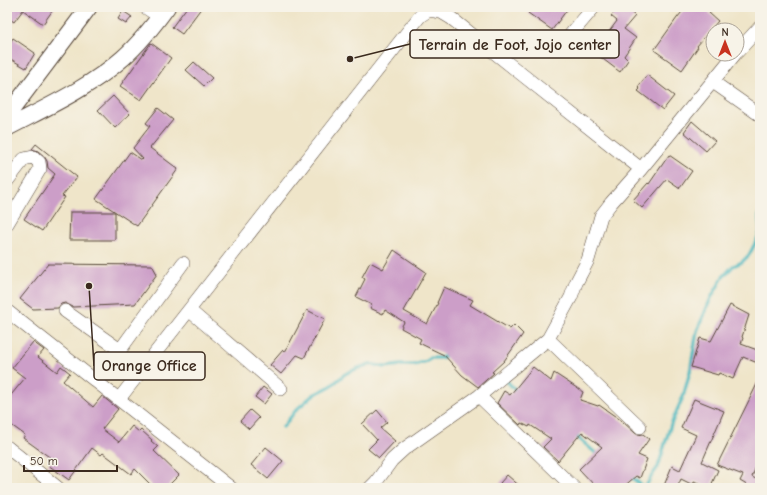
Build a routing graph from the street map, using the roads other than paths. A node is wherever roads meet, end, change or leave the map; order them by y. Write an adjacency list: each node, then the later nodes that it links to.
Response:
1 (89, 7): 11 (main road)
2 (145, 7): 4 (street)
3 (594, 7): 6 (street)
4 (164, 12): 12 (main road)
5 (760, 26): 7 (street)
6 (572, 34)
7 (745, 43)
8 (729, 62): 9 (street)
9 (713, 82): 10 (street); 13 (street)
10 (760, 115)
11 (7, 116)
12 (7, 128)
13 (641, 169): 17 (street); 20 (street)
14 (7, 181): 15 (street)
15 (7, 224)
16 (183, 263): 21 (street)
17 (189, 310): 23 (street); 25 (street)
18 (7, 311): 22 (street)
19 (65, 311): 21 (street)
20 (548, 339): 24 (street); 26 (street)
21 (120, 350): 22 (street)
22 (97, 382): 25 (street)
23 (281, 389)
24 (479, 396): 30 (street); 31 (street)
25 (119, 400): 29 (street)
26 (640, 427)
27 (7, 447): 28 (street)
28 (58, 488)
29 (231, 488)
30 (370, 488)
31 (574, 488)

